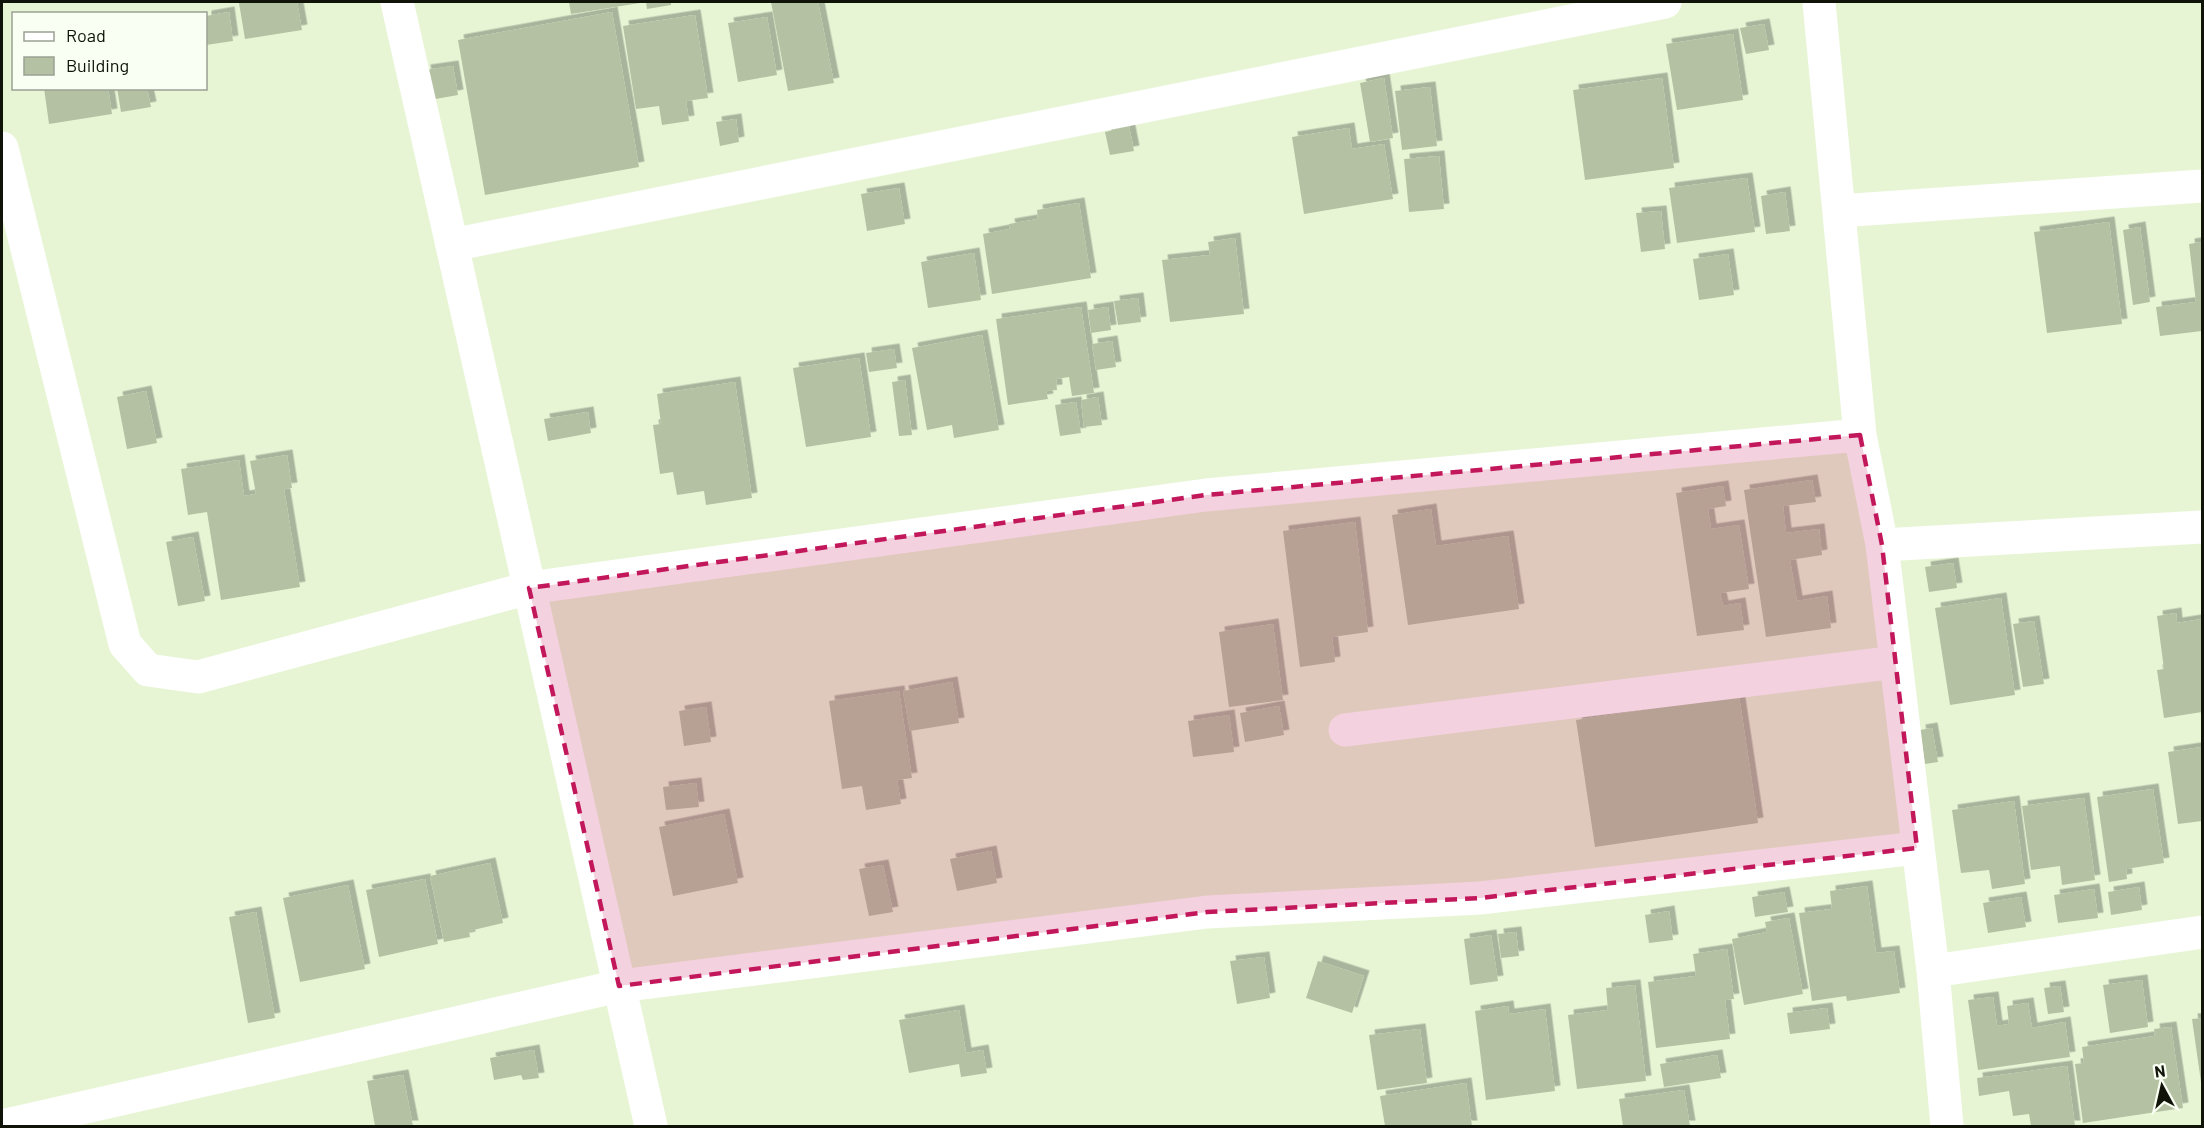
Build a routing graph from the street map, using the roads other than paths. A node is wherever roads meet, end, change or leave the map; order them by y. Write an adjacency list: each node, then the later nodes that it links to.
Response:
1 (398, 2): 7 (street)
2 (1665, 2): 7 (street)
3 (1819, 2): 6 (street)
4 (2, 148): 11 (street)
5 (2202, 186): 6 (street)
6 (1839, 211): 8 (street)
7 (452, 245): 11 (street)
8 (1860, 435): 10 (street); 11 (street)
9 (2202, 527): 10 (street)
10 (1882, 544): 12 (street)
11 (529, 588): 17 (street)
12 (1896, 663): 13 (street); 14 (street)
13 (1345, 730)
14 (1917, 848): 16 (street); 17 (street)
15 (2202, 932): 16 (street)
16 (1934, 971): 20 (street)
17 (619, 986): 18 (street); 19 (street)
18 (2, 1126)
19 (651, 1126)
20 (1947, 1126)

